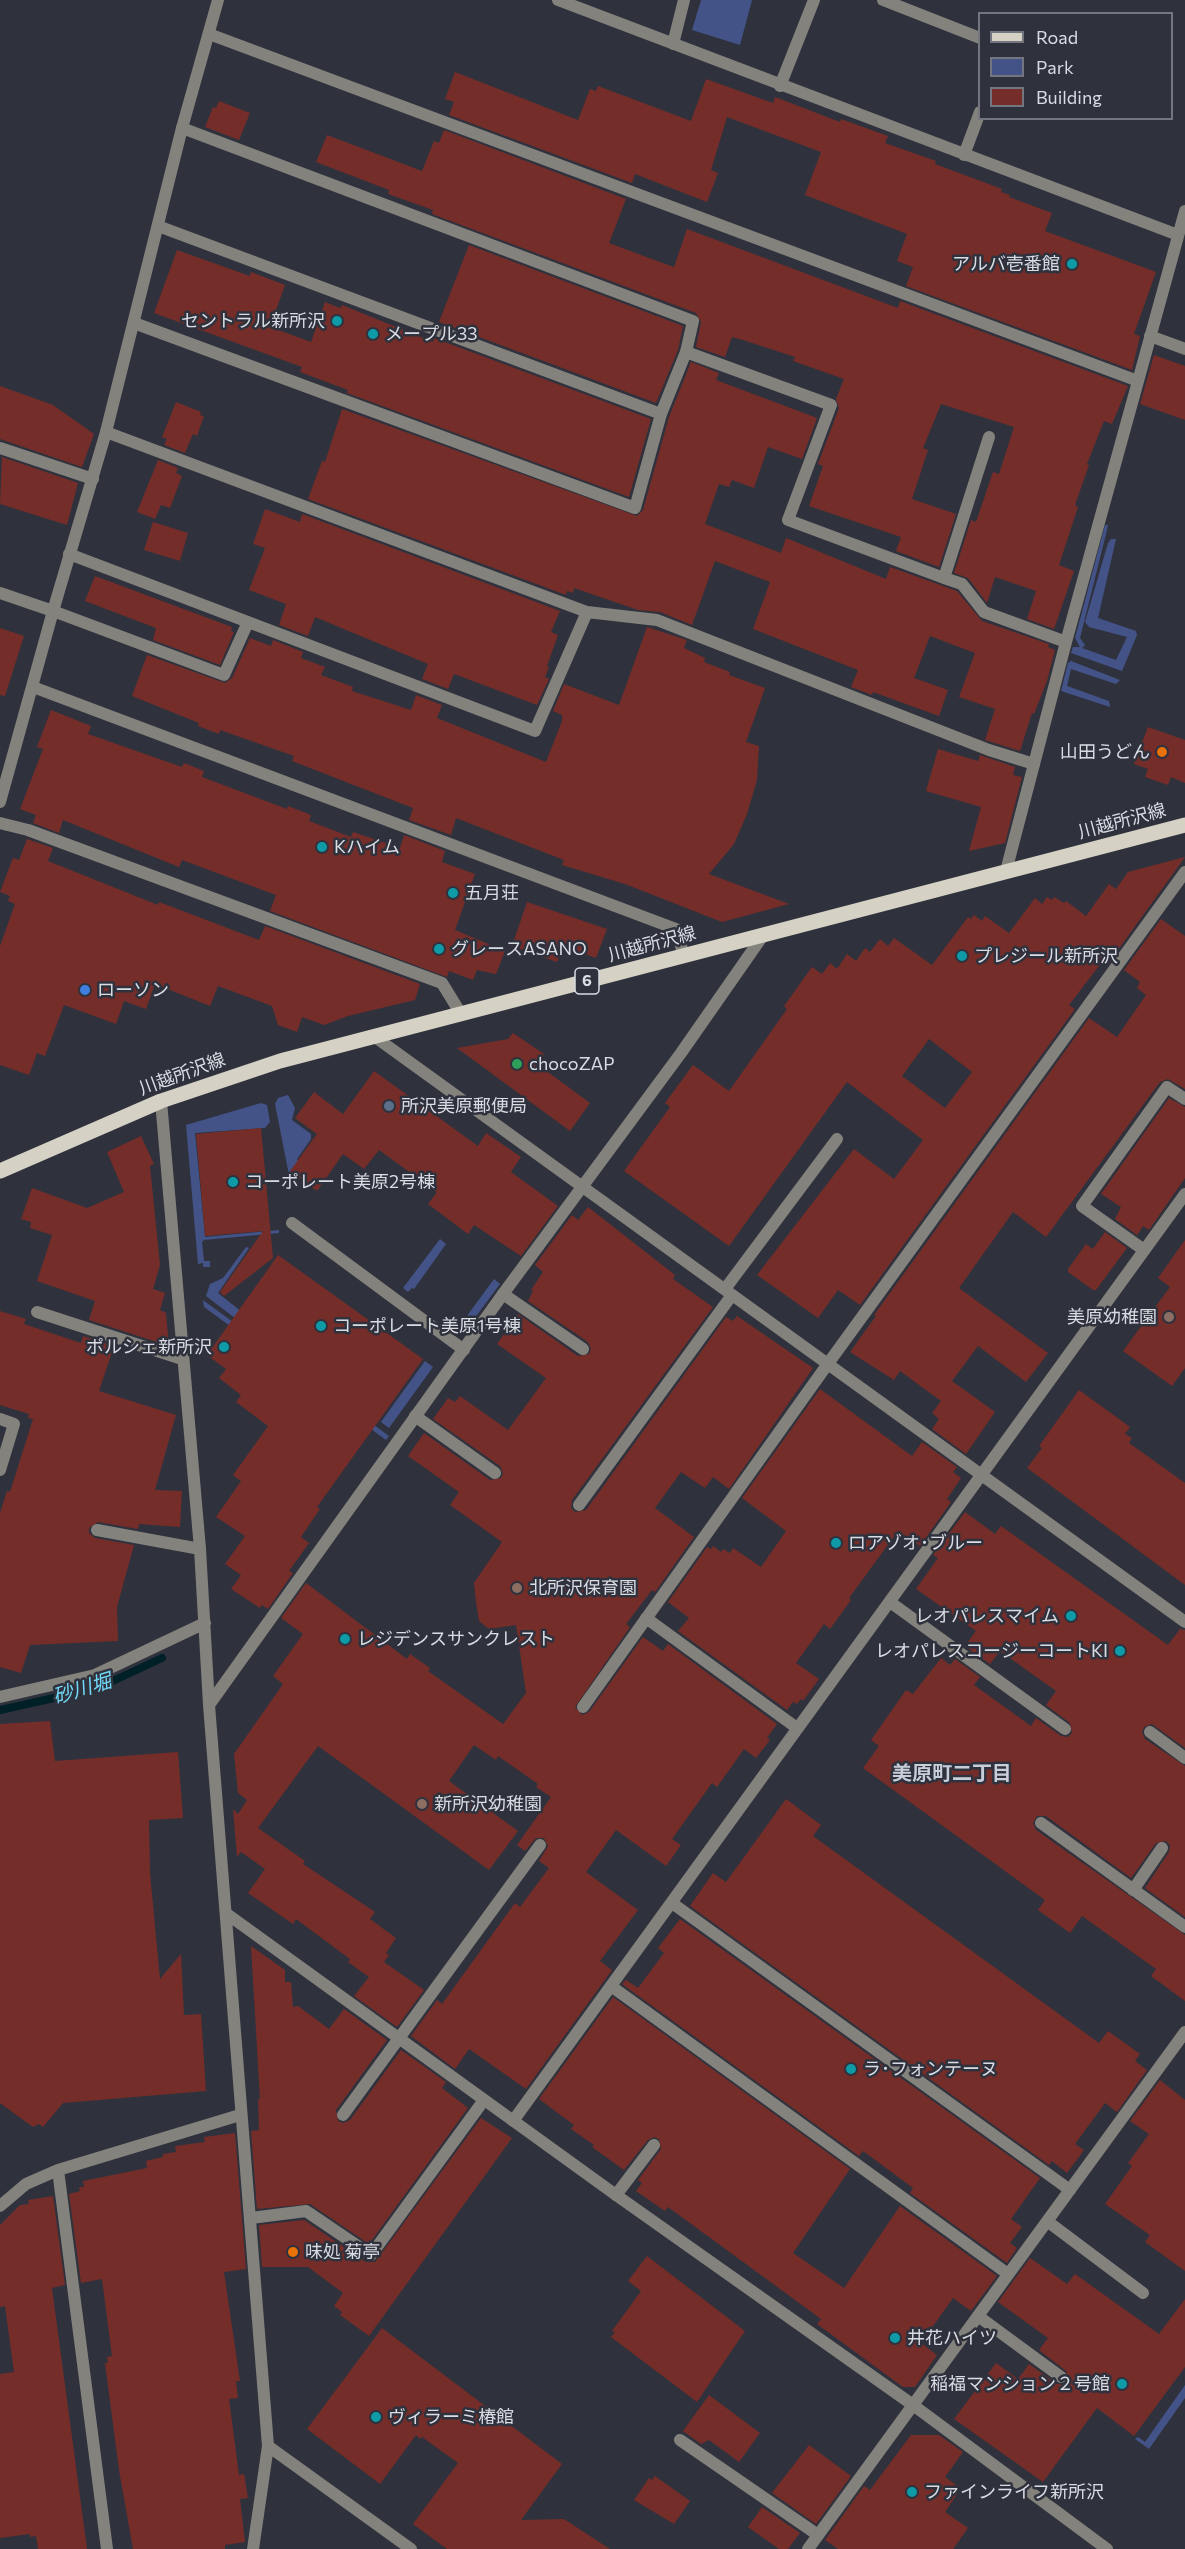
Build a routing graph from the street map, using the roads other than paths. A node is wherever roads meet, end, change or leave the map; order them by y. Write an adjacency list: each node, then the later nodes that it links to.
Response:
1 (218, 0): 6 (street)
2 (558, 0): 8 (street)
3 (684, 0): 8 (street)
4 (814, 0): 9 (street)
5 (882, 0): 7 (street)
6 (209, 34): 11 (street); 20 (street)
7 (978, 37)
8 (673, 44): 9 (street)
9 (780, 86): 12 (street)
10 (978, 117): 12 (street)
11 (182, 128): 14 (street); 19 (street)
12 (964, 155): 15 (street)
13 (1185, 210): 15 (street)
14 (158, 226): 16 (street); 21 (street)
15 (1178, 235): 17 (street)
16 (134, 323): 21 (street); 22 (street)
17 (1150, 336): 18 (street); 20 (street)
18 (1185, 350)
19 (686, 352): 21 (street); 27 (street)
20 (1138, 381): 32 (street)
21 (661, 414)
22 (106, 432): 25 (street); 30 (street)
23 (989, 436): 27 (street)
24 (0, 448): 25 (street)
25 (93, 479): 26 (street)
26 (69, 554): 29 (street); 31 (street)
27 (944, 578): 32 (street)
28 (0, 593): 29 (street)
29 (53, 611): 31 (street); 33 (street)
30 (586, 612): 31 (street); 34 (street)
31 (248, 622)
32 (1066, 642): 34 (street)
33 (33, 687): 35 (street); 42 (street)
34 (1034, 764): 39 (street)
35 (2, 782): 36 (street)
36 (0, 801)
37 (0, 823): 43 (street)
38 (1185, 825): 39 (main road, 川越所沢線 / 6)
39 (1006, 871): 41 (main road, 川越所沢線 / 6)
40 (1185, 872): 59 (street)
41 (764, 934): 42 (main road, 川越所沢線 / 6); 49 (street)
42 (684, 956): 43 (main road, 川越所沢線 / 6)
43 (460, 1014): 44 (main road, 川越所沢線 / 6)
44 (375, 1037): 46 (main road, 川越所沢線 / 6); 49 (street)
45 (1185, 1100): 52 (street)
46 (161, 1101): 48 (main road, 川越所沢線 / 6); 58 (street)
47 (837, 1139): 53 (street)
48 (0, 1171)
49 (584, 1186): 53 (street); 54 (street)
50 (1185, 1194): 52 (street)
51 (292, 1223): 57 (street)
52 (1144, 1250): 64 (street)
53 (729, 1292): 59 (street); 65 (street)
54 (503, 1294): 56 (street); 57 (street)
55 (37, 1312): 58 (street)
56 (583, 1349)
57 (464, 1350): 60 (street)
58 (182, 1359): 67 (street)
59 (827, 1365): 64 (street); 69 (street)
60 (416, 1416): 63 (street); 73 (street)
61 (0, 1419): 62 (street)
62 (0, 1470)
63 (495, 1473)
64 (982, 1476): 68 (street); 70 (street)
65 (579, 1505)
66 (97, 1530): 67 (street)
67 (200, 1549): 71 (street)
68 (890, 1602): 75 (street); 76 (street)
69 (646, 1618): 74 (street); 75 (street)
70 (1185, 1622)
71 (205, 1623): 72 (street); 73 (street)
72 (0, 1697)
73 (209, 1705): 84 (street)
74 (583, 1707)
75 (797, 1728): 83 (street)
76 (1065, 1730)
77 (1150, 1732): 78 (street)
78 (1185, 1758)
79 (1041, 1823): 82 (street)
80 (540, 1845): 88 (street)
81 (1162, 1848): 82 (street)
82 (1133, 1890): 85 (street)
83 (672, 1903): 86 (street); 95 (street)
84 (227, 1914): 88 (street); 90 (street)
85 (1185, 1927)
86 (611, 1986): 92 (street); 100 (street)
87 (1185, 2032): 95 (street)
88 (399, 2038): 89 (street); 91 (street)
89 (484, 2100): 92 (street); 98 (street)
90 (240, 2115): 94 (street); 98 (street)
91 (342, 2115)
92 (513, 2121): 96 (street)
93 (654, 2145): 96 (street)
94 (57, 2170): 97 (street); 108 (street)
95 (1070, 2190): 99 (street)
96 (616, 2195): 104 (street)
97 (0, 2206)
98 (251, 2218): 106 (street)
99 (1047, 2221): 100 (street); 101 (street)
100 (1008, 2274): 102 (street)
101 (1143, 2293)
102 (978, 2316): 103 (street); 104 (street)
103 (1061, 2377)
104 (913, 2405): 107 (street); 112 (street)
105 (680, 2440): 107 (street)
106 (267, 2446): 109 (street); 110 (street)
107 (818, 2535): 111 (street)
108 (107, 2549)
109 (253, 2549)
110 (411, 2549)
111 (808, 2549)
112 (1107, 2549)

